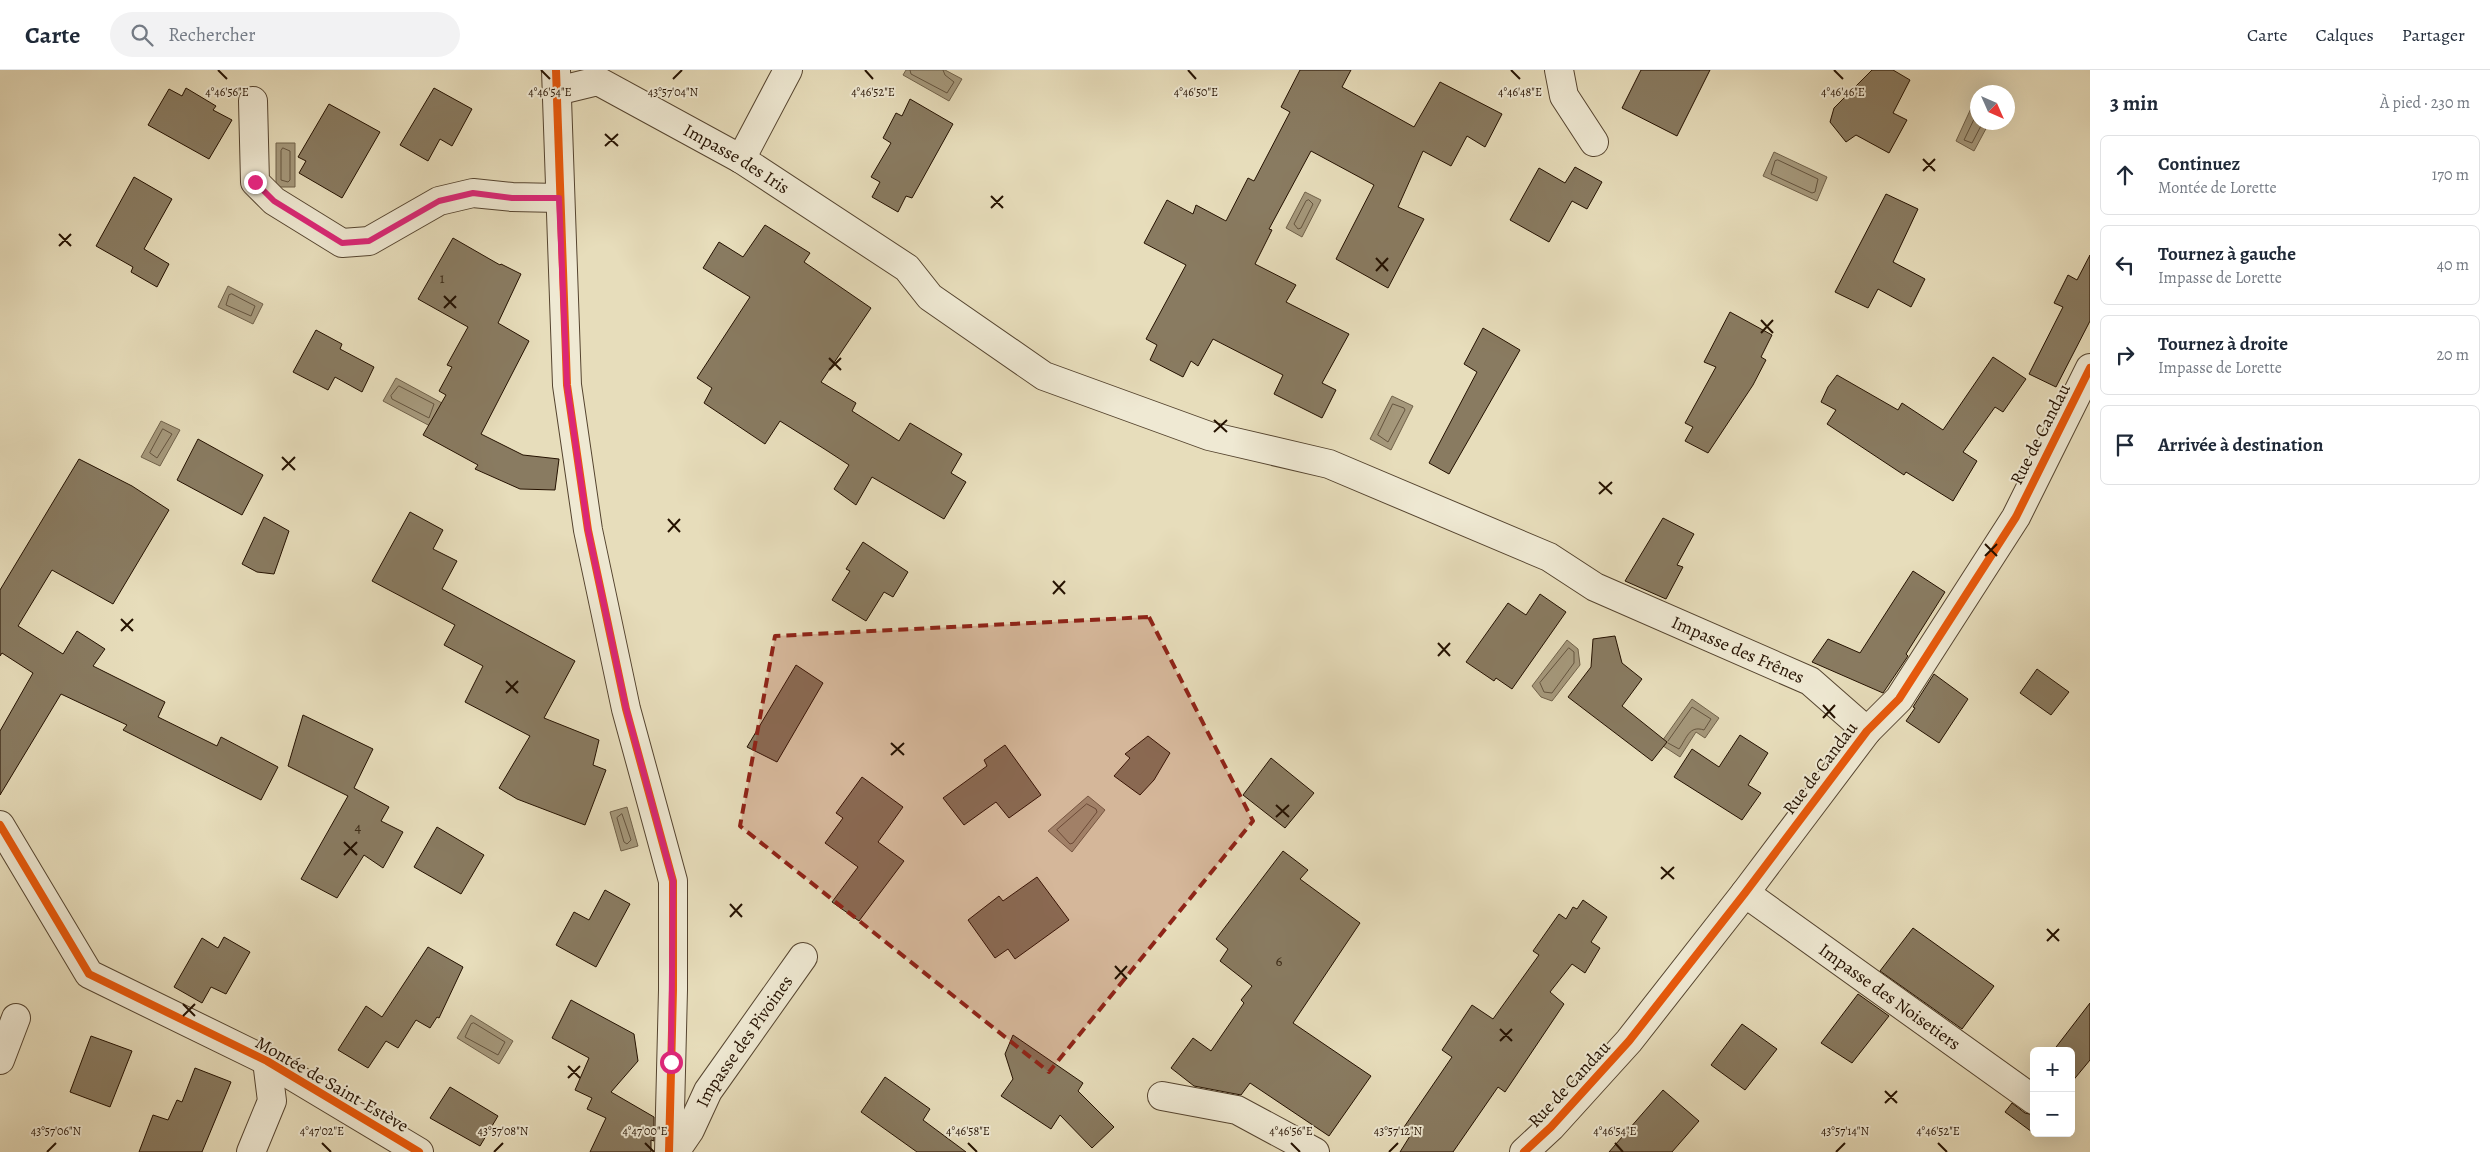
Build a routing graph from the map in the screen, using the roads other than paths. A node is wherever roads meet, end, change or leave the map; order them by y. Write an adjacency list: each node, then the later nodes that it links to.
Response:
1 (788, 70): 7 (street)
2 (1559, 70): 6 (street)
3 (601, 76): 4 (street, Impasse des Iris); 7 (street, Impasse des Iris)
4 (556, 80): 8 (street)
5 (253, 102): 8 (street)
6 (1594, 142)
7 (741, 159): 10 (street, Impasse des Iris)
8 (559, 198): 22 (street)
9 (2090, 368): 11 (street, Rue de Candau)
10 (1595, 588): 11 (street, Impasse des Frênes)
11 (1867, 731): 13 (street, Rue de Candau)
12 (0, 825): 17 (street, Montée de Saint-Estève)
13 (1745, 893): 19 (street, Impasse des Noisetiers); 25 (street, Rue de Candau)
14 (802, 957): 23 (street, Impasse des Pivoines)
15 (16, 1018): 16 (street)
16 (0, 1060)
17 (267, 1061): 20 (street); 21 (street, Montée de Saint-Estève)
18 (1162, 1096): 24 (street)
19 (2030, 1097)
20 (251, 1152)
21 (419, 1152)
22 (669, 1152)
23 (675, 1152)
24 (1315, 1152)
25 (1524, 1152)

